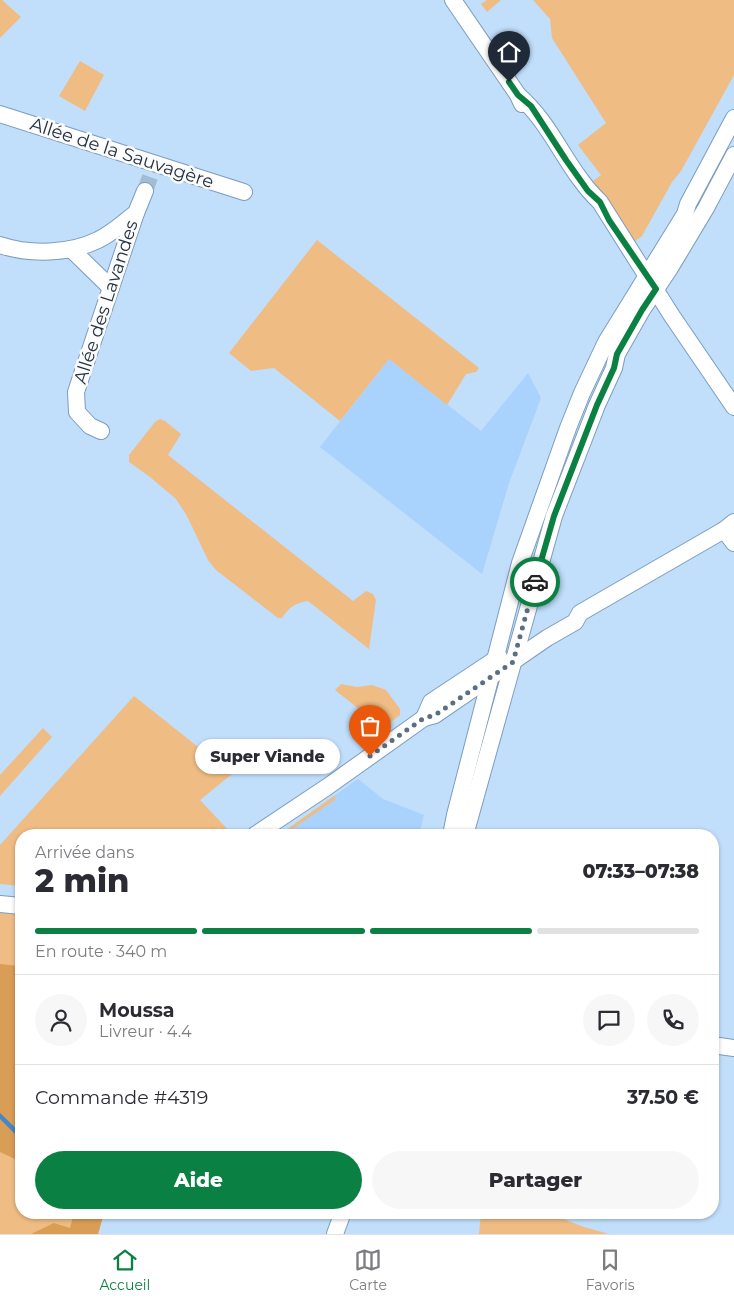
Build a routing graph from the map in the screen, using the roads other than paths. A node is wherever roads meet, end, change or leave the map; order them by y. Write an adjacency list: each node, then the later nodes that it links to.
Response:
1 (453, 0): 10 (street)
2 (0, 114): 5 (street, Allée de la Sauvagère)
3 (734, 118): 10 (street)
4 (734, 155): 10 (street)
5 (150, 178): 6 (street, Allée de la Sauvagère); 7 (street, Allée des Lavandes)
6 (244, 192)
7 (136, 213): 9 (street); 11 (street, Allée des Lavandes)
8 (0, 245): 9 (street)
9 (71, 249): 11 (street)
10 (651, 283): 12 (street); 16 (street); 17 (street)
11 (111, 288): 13 (street, Allée des Lavandes)
12 (734, 407)
13 (101, 431)
14 (729, 526): 15 (street); 16 (street)
15 (734, 543)
16 (515, 654): 17 (street); 18 (street); 22 (street)
17 (495, 660): 18 (street); 19 (street)
18 (490, 678): 19 (street); 21 (street)
19 (424, 718): 20 (street)
20 (264, 829)
21 (452, 829)
22 (467, 829)
23 (0, 895): 24 (street)
24 (15, 896)
25 (0, 904): 26 (street)
26 (15, 905)
27 (719, 1045): 28 (street)
28 (734, 1048)
29 (328, 1219): 31 (street)
30 (340, 1219): 32 (street)
31 (323, 1234)
32 (335, 1234)

